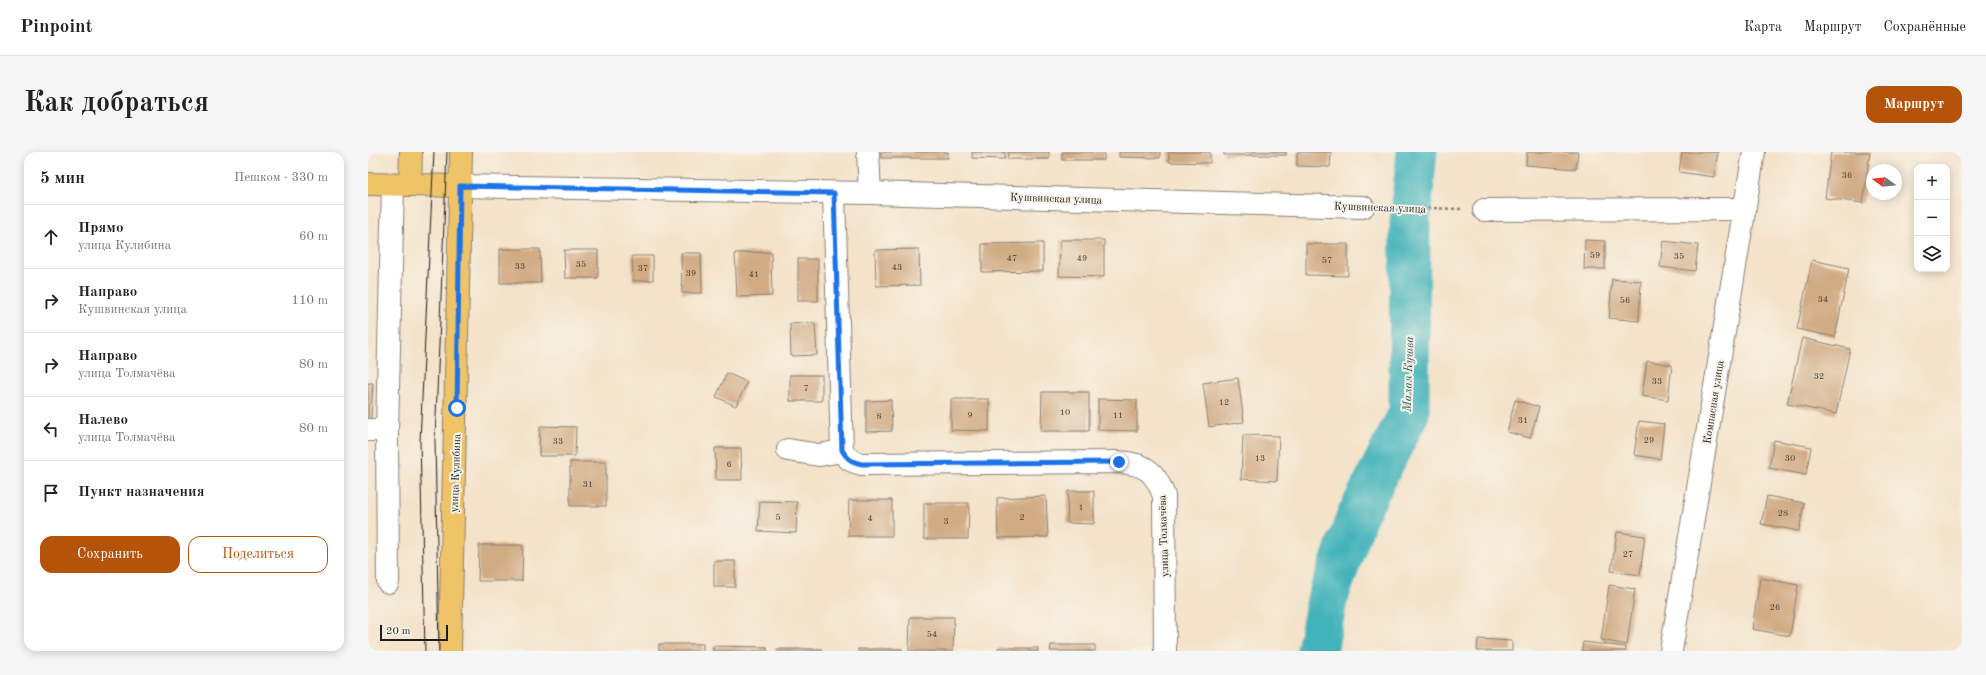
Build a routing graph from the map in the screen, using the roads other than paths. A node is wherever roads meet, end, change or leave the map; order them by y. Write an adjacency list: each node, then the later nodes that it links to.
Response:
1 (411, 152): 6 (main road)
2 (461, 152): 7 (main road, улица Кулибина)
3 (868, 152): 8 (street)
4 (1754, 152): 11 (street, Компасная улица)
5 (368, 184): 6 (main road, Кушвинская улица)
6 (402, 185): 7 (main road, Кушвинская улица); 13 (street)
7 (460, 186): 9 (street, Кушвинская улица); 17 (main road, улица Кулибина)
8 (870, 192): 9 (street, Кушвинская улица); 10 (street, Кушвинская улица)
9 (834, 193): 15 (street)
10 (1363, 207)
11 (1745, 208): 12 (street); 19 (street, Компасная улица)
12 (1484, 210)
13 (378, 430): 16 (street)
14 (788, 450): 15 (street)
15 (842, 450): 18 (street, улица Толмачёва)
16 (388, 582)
17 (450, 651)
18 (1165, 651)
19 (1671, 651)

